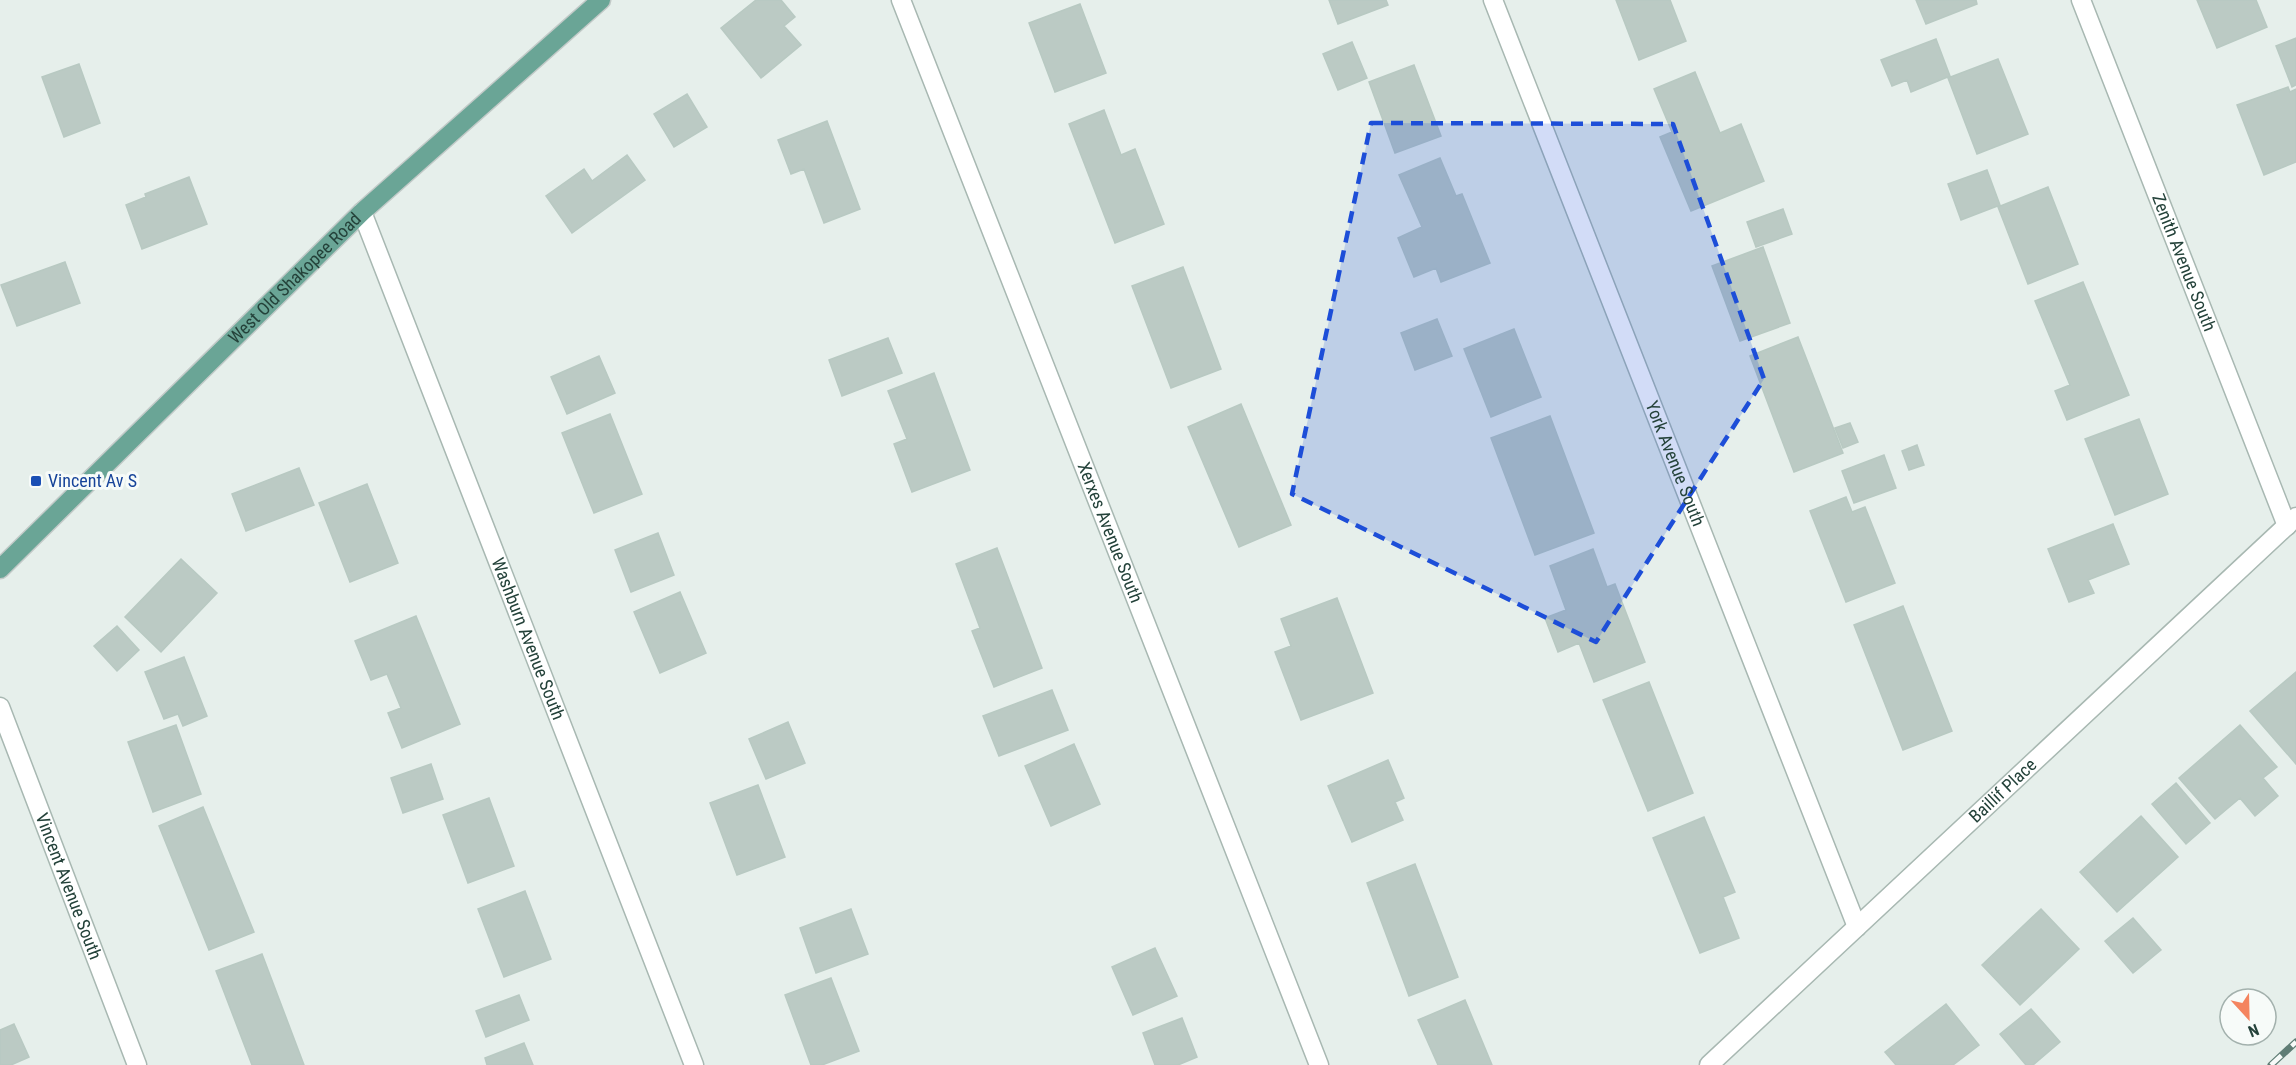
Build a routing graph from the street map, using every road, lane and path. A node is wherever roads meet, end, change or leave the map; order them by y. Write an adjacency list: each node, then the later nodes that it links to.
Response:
1 (601, 0): 5 (main road, West Old Shakopee Road)
2 (901, 0): 12 (street, Xerxes Avenue South)
3 (1493, 0): 9 (street, York Avenue South)
4 (2081, 0): 6 (street, Zenith Avenue South)
5 (362, 212): 7 (main road, West Old Shakopee Road); 11 (street, Washburn Avenue South)
6 (2291, 521): 9 (street, Baillif Place)
7 (0, 569)
8 (0, 707): 10 (street, Vincent Avenue South)
9 (1857, 927): 13 (street, Baillif Place)
10 (137, 1065)
11 (694, 1065)
12 (1319, 1065)
13 (1709, 1065)

